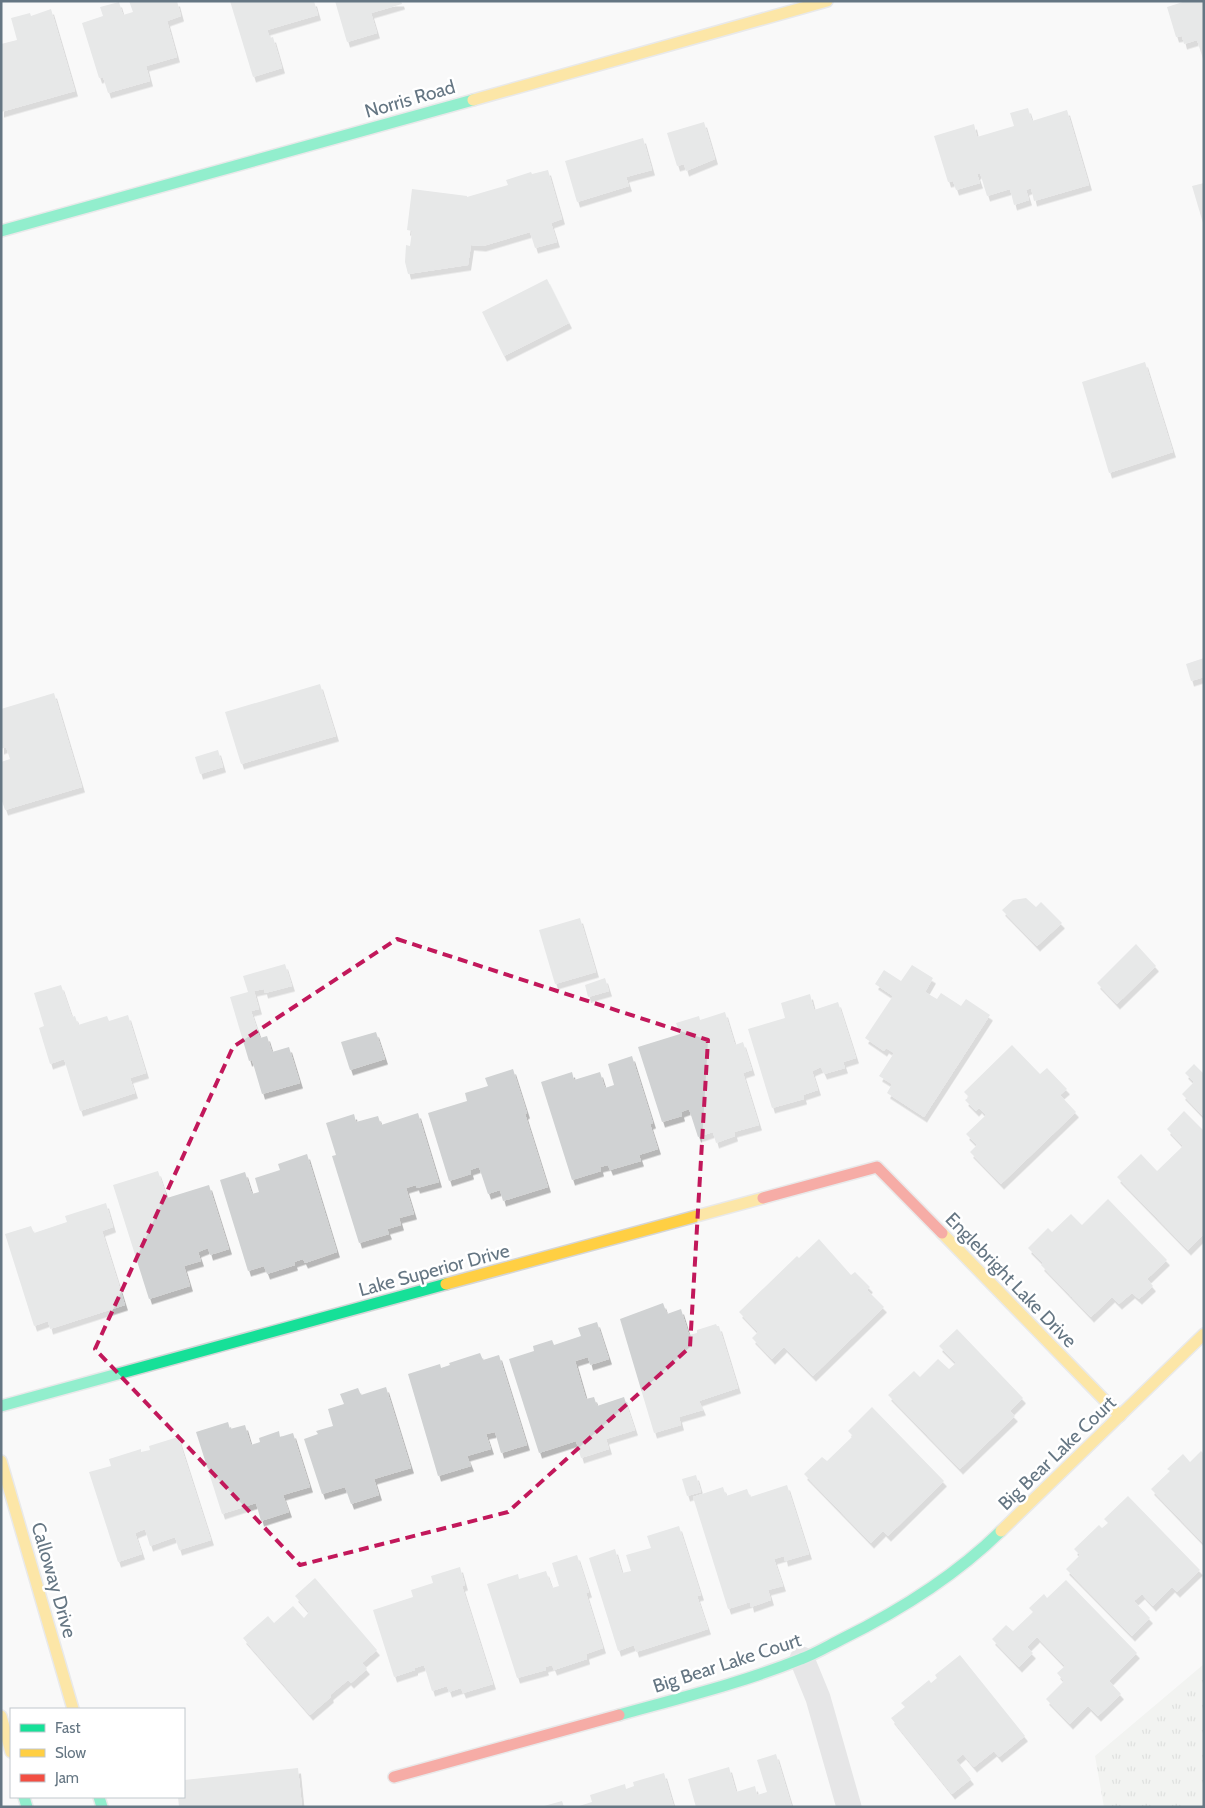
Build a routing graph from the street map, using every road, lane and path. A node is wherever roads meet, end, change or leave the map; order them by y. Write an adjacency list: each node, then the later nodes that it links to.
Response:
1 (827, 1): 2 (street, Norris Road)
2 (1, 231)
3 (877, 1167): 5 (street, Lake Superior Drive); 6 (street, Englebright Lake Drive)
4 (1204, 1334): 6 (street, Big Bear Lake Court)
5 (1, 1406)
6 (1120, 1416): 8 (street, Big Bear Lake Court)
7 (1, 1461): 9 (street, Calloway Drive)
8 (802, 1659): 12 (street, Big Bear Lake Court); 13 (street)
9 (73, 1708)
10 (1, 1716): 11 (street)
11 (10, 1748)
12 (394, 1778)
13 (849, 1807)

